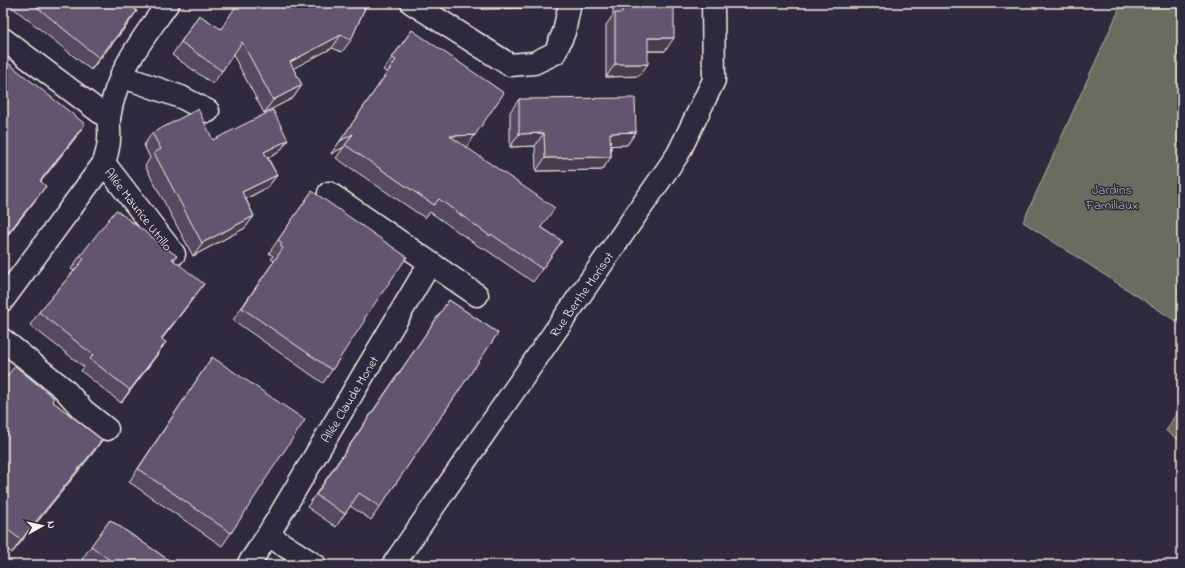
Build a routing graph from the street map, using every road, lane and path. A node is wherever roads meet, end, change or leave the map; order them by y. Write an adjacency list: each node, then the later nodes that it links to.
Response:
1 (168, 3): 6 (street)
2 (412, 3): 3 (street)
3 (570, 3)
4 (713, 3): 20 (street, Rue Berthe Morisot)
5 (3, 39): 8 (street)
6 (121, 76): 7 (street); 8 (street)
7 (208, 111)
8 (109, 119): 9 (street)
9 (104, 164): 11 (street, Allée Maurice Utrillo); 13 (street)
10 (329, 193): 12 (street)
11 (174, 254)
12 (430, 263): 14 (street); 17 (street, Allée Claude Monet)
13 (5, 294)
14 (477, 295)
15 (3, 340): 16 (street)
16 (107, 429)
17 (268, 535): 18 (street, Allée Claude Monet); 19 (street)
18 (248, 565)
19 (315, 565)
20 (393, 565)

